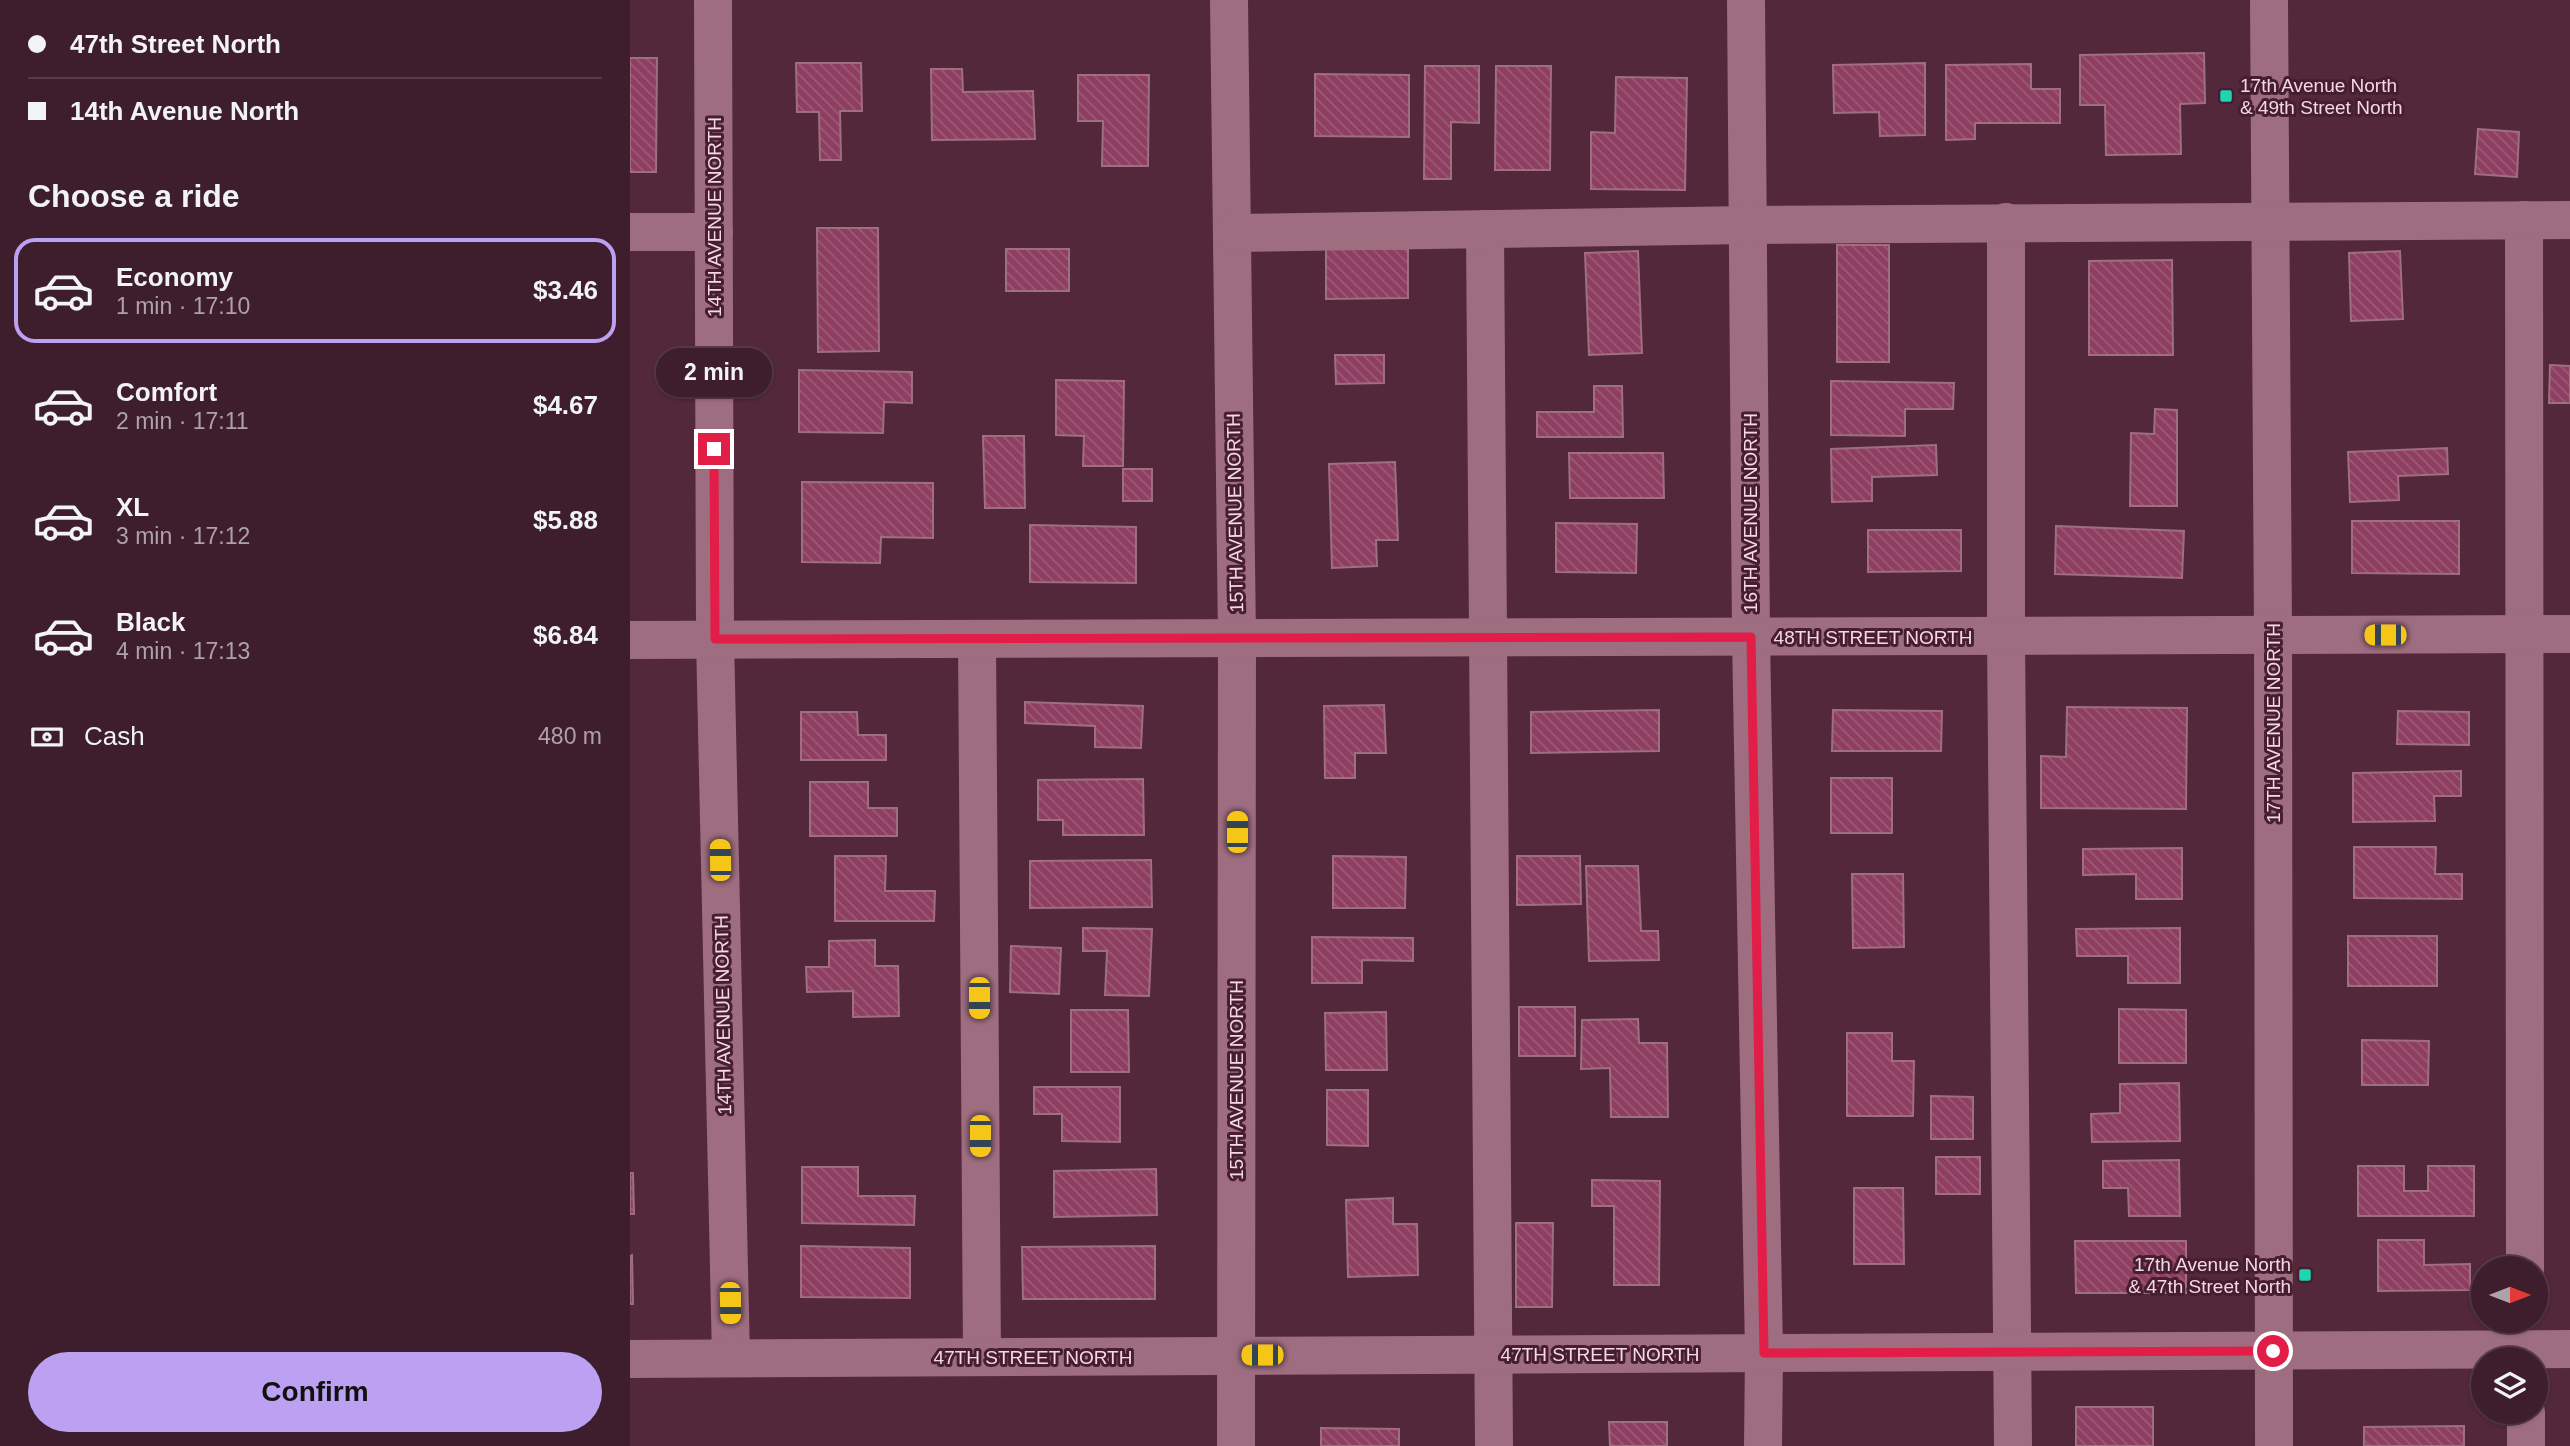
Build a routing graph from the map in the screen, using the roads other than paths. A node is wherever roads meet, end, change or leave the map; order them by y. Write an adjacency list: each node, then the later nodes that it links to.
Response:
1 (713, 0): 12 (street, 14TH AVENUE NORTH)
2 (1229, 0): 13 (street, 15TH AVENUE NORTH)
3 (1746, 0): 9 (street, 16TH AVENUE NORTH)
4 (2269, 0): 7 (street, 17TH AVENUE NORTH)
5 (2524, 220): 6 (street); 7 (street); 14 (street)
6 (2570, 220)
7 (2270, 221): 8 (street); 16 (street, 17TH AVENUE NORTH)
8 (2006, 222): 9 (street); 17 (street)
9 (1748, 225): 10 (street); 18 (street, 16TH AVENUE NORTH)
10 (1485, 229): 13 (street); 19 (street)
11 (630, 232): 12 (street)
12 (714, 232): 20 (street, 14TH AVENUE NORTH)
13 (1232, 233): 22 (street, 15TH AVENUE NORTH)
14 (2524, 634): 15 (street, 48TH STREET NORTH); 16 (street, 48TH STREET NORTH); 24 (street)
15 (2570, 634)
16 (2273, 635): 17 (street, 48TH STREET NORTH); 27 (street, 17TH AVENUE NORTH)
17 (2006, 636): 18 (street, 48TH STREET NORTH); 28 (street)
18 (1751, 637): 19 (street, 48TH STREET NORTH); 29 (street, 16TH AVENUE NORTH)
19 (1487, 638): 22 (street, 48TH STREET NORTH); 30 (street)
20 (715, 639): 21 (street, 48TH STREET NORTH); 23 (street, 48TH STREET NORTH); 33 (street, 14TH AVENUE NORTH)
21 (977, 639): 22 (street, 48TH STREET NORTH); 32 (street)
22 (1237, 639): 31 (street, 15TH AVENUE NORTH)
23 (630, 640)
24 (2525, 1256)
25 (2525, 1343): 26 (street, 47TH STREET NORTH); 27 (street, 47TH STREET NORTH)
26 (2570, 1349)
27 (2273, 1351): 28 (street, 47TH STREET NORTH); 40 (street, 17TH AVENUE NORTH)
28 (2012, 1352): 29 (street, 47TH STREET NORTH); 39 (street)
29 (1764, 1353): 30 (street, 47TH STREET NORTH); 38 (street, 16TH AVENUE NORTH)
30 (1493, 1354): 31 (street, 47TH STREET NORTH); 37 (street)
31 (1236, 1356): 32 (street, 47TH STREET NORTH); 36 (street, 15TH AVENUE NORTH)
32 (982, 1357): 33 (street, 47TH STREET NORTH)
33 (731, 1358): 34 (street, 47TH STREET NORTH)
34 (630, 1359)
35 (2526, 1424): 41 (street)
36 (1236, 1446)
37 (1493, 1446)
38 (1763, 1446)
39 (2012, 1446)
40 (2274, 1446)
41 (2526, 1446)

